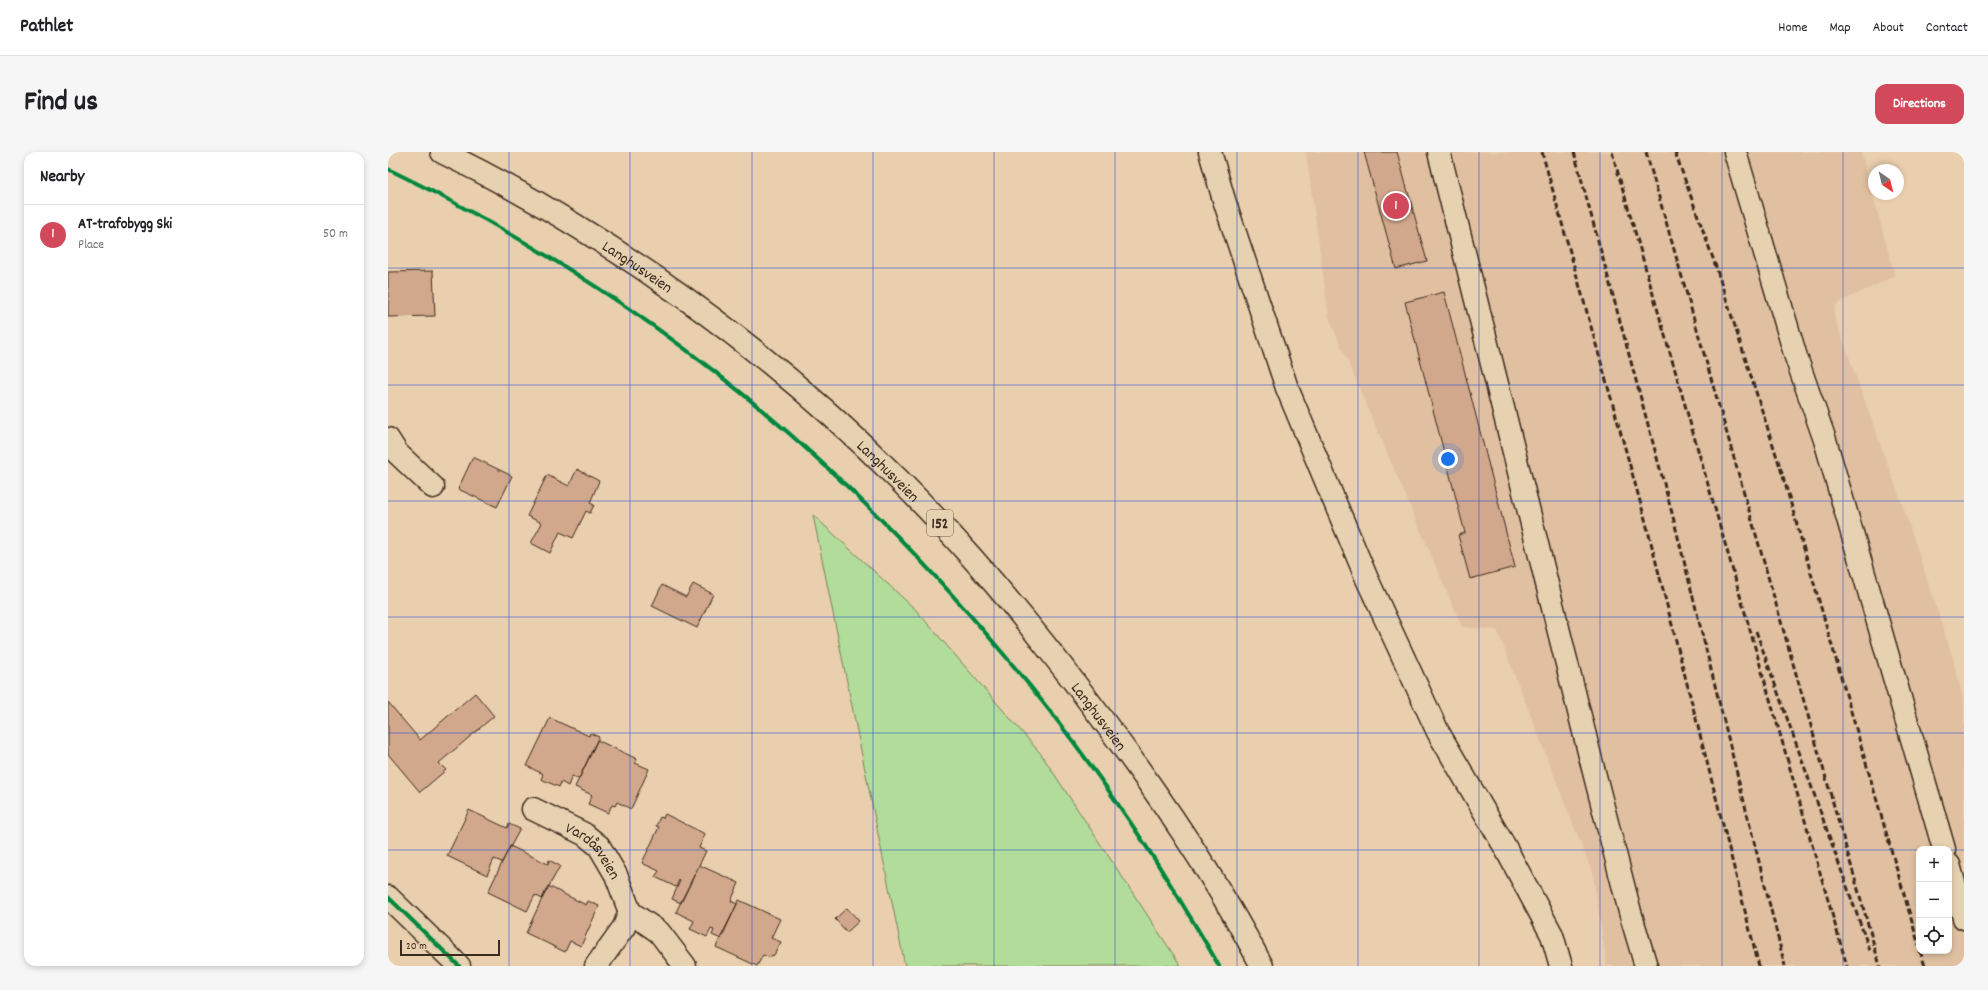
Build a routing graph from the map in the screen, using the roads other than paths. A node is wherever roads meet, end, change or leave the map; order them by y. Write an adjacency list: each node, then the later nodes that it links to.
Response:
1 (442, 152): 16 (main road, Langhusveien / 152)
2 (1210, 152): 17 (main road)
3 (1439, 152): 18 (main road)
4 (1735, 152): 8 (main road)
5 (388, 439): 6 (main road)
6 (433, 488)
7 (533, 809): 11 (main road, Vardåsveien)
8 (1943, 846)
9 (1952, 876): 12 (main road)
10 (388, 897): 13 (main road)
11 (630, 912): 14 (main road); 15 (main road)
12 (1964, 918)
13 (459, 966)
14 (596, 966)
15 (685, 966)
16 (1262, 966)
17 (1561, 966)
18 (1646, 966)

